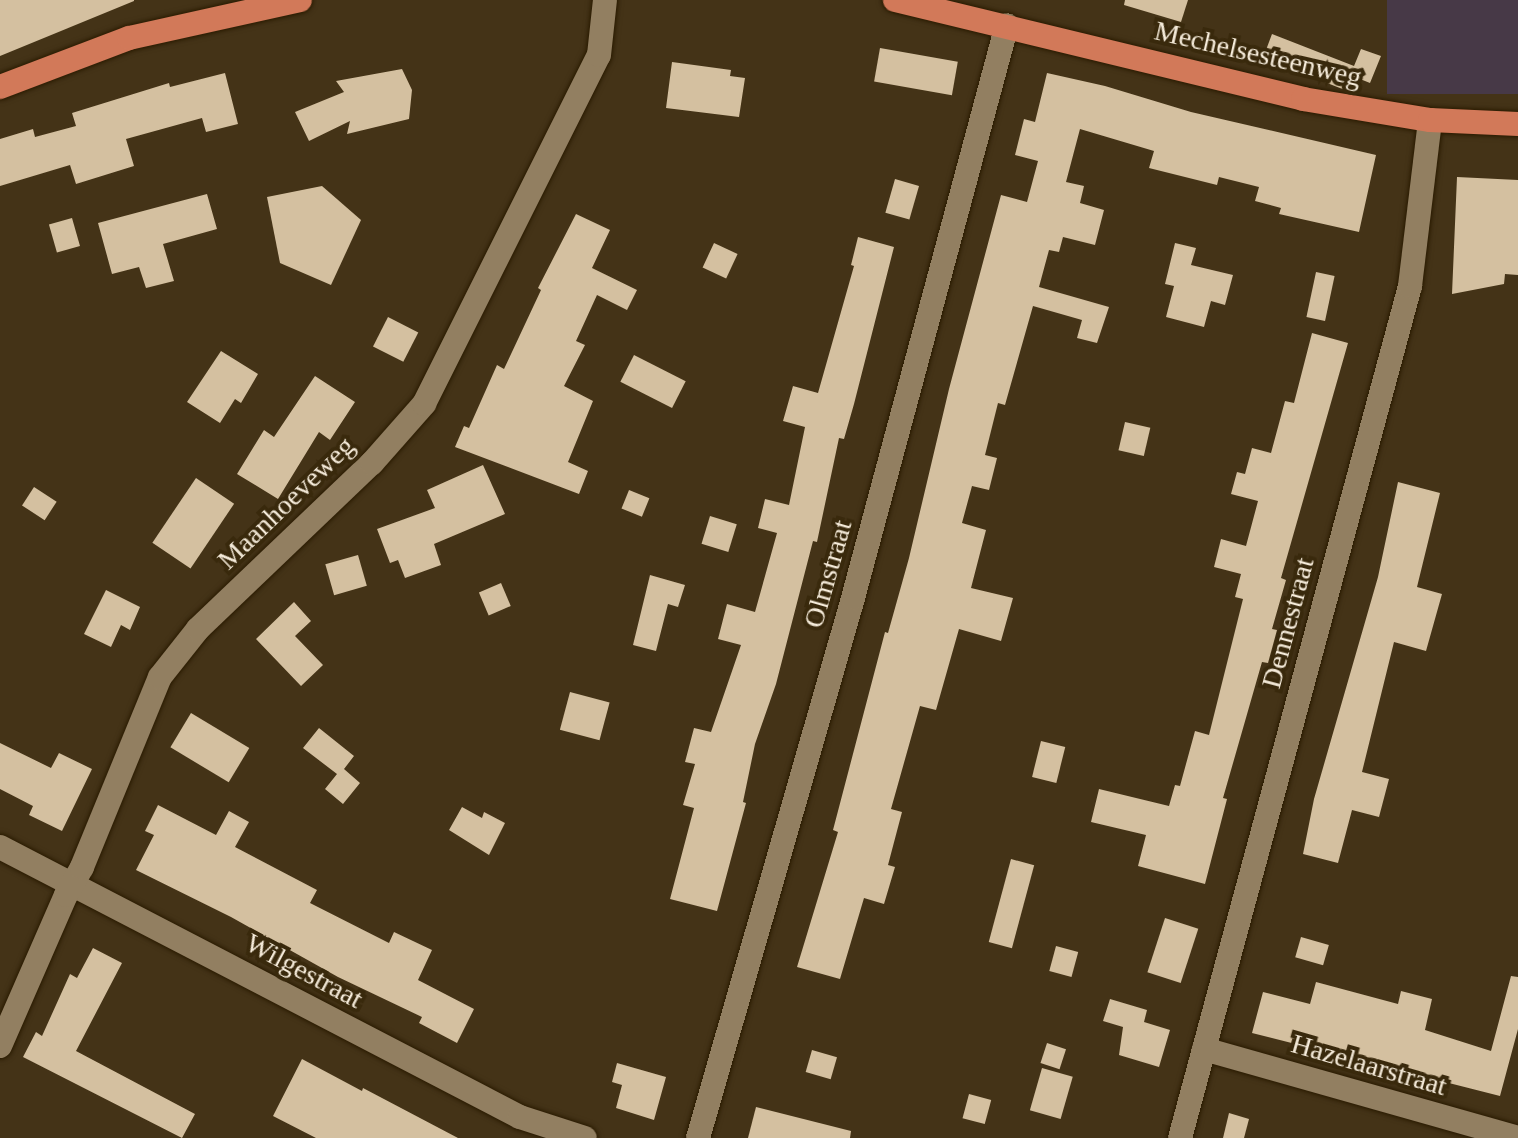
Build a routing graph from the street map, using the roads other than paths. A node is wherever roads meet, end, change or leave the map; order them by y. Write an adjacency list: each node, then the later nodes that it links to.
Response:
1 (300, 0): 5 (main road)
2 (605, 0): 9 (street, Maanhoeveweg)
3 (895, 0): 4 (main road, Mechelsesteenweg)
4 (1007, 25): 6 (main road, Mechelsesteenweg); 13 (street, Olmstraat)
5 (0, 87)
6 (1430, 120): 7 (main road, Mechelsesteenweg); 11 (street, Dennestraat)
7 (1518, 124)
8 (0, 847): 9 (street, Wilgestraat)
9 (72, 884): 10 (street, Maanhoeveweg); 12 (street, Wilgestraat)
10 (0, 1046)
11 (1204, 1049): 14 (street, Dennestraat); 15 (street, Hazelaarstraat)
12 (585, 1138)
13 (698, 1138)
14 (1180, 1138)
15 (1518, 1138)

